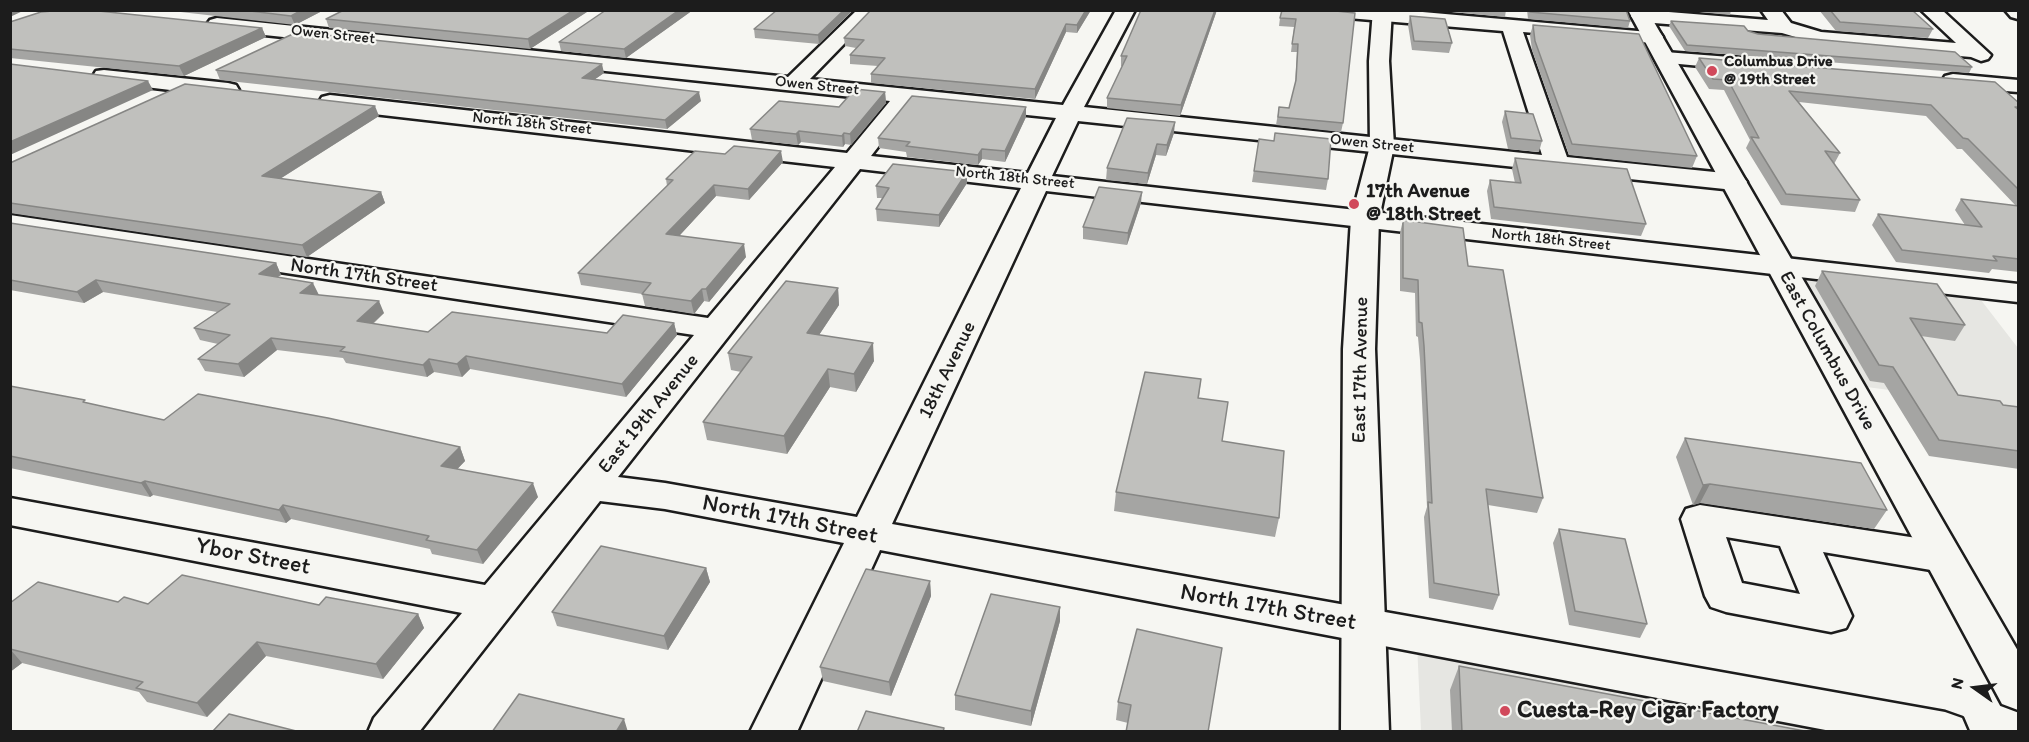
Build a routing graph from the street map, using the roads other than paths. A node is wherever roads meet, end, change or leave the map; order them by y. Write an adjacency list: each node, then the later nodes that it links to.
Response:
1 (868, 10): 23 (street)
2 (1126, 10): 30 (street, 18th Avenue)
3 (1324, 10): 7 (street)
4 (1770, 10): 12 (street)
5 (1930, 10): 17 (street)
6 (2014, 10): 8 (street)
7 (1383, 13): 11 (street); 31 (street, East 17th Avenue)
8 (2019, 14)
9 (337, 15): 14 (street)
10 (197, 22): 14 (street, Owen Street)
11 (1511, 26): 13 (street); 33 (street)
12 (1784, 27): 13 (street); 17 (street)
13 (1649, 30): 20 (street); 35 (street, East Columbus Drive)
14 (300, 32): 16 (street); 18 (street, Owen Street)
15 (564, 39): 18 (street)
16 (259, 51)
17 (1976, 51): 25 (street)
18 (537, 56): 23 (street, Owen Street)
19 (227, 66): 24 (street)
20 (1759, 66)
21 (80, 73): 24 (street)
22 (1935, 79): 25 (street)
23 (794, 83): 27 (street, Owen Street)
24 (186, 86): 26 (street); 29 (street)
25 (2018, 86)
26 (254, 93)
27 (906, 96): 30 (street, Owen Street); 32 (street, East 19th Avenue)
28 (301, 98): 32 (street, North 18th Street)
29 (155, 100)
30 (1070, 113): 31 (street, Owen Street); 34 (street, 18th Avenue)
31 (1382, 146): 33 (street, Owen Street); 36 (street, East 17th Avenue)
32 (854, 161): 34 (street, North 18th Street); 40 (street, East 19th Avenue)
33 (1557, 164): 35 (street, Owen Street)
34 (1040, 180): 36 (street, North 18th Street); 44 (street, 18th Avenue)
35 (1734, 182): 38 (street, East Columbus Drive)
36 (1365, 219): 38 (street, North 18th Street); 47 (street, East 17th Avenue)
37 (10, 223): 40 (street, North 17th Street)
38 (1779, 266): 39 (street, North 18th Street); 45 (street, East Columbus Drive)
39 (2019, 293)
40 (718, 328): 41 (street, East 19th Avenue)
41 (590, 487): 44 (street, North 17th Street); 46 (street, East 19th Avenue)
42 (10, 511): 46 (street, Ybor Street)
43 (1795, 534): 45 (street)
44 (868, 535): 47 (street, North 17th Street); 50 (street, 18th Avenue)
45 (1943, 556): 48 (street, East Columbus Drive)
46 (496, 603): 49 (street, East 19th Avenue)
47 (1362, 625): 51 (street, East 17th Avenue); 52 (street, North 17th Street)
48 (2019, 691)
49 (391, 732)
50 (773, 732)
51 (1365, 732)
52 (1945, 732)

